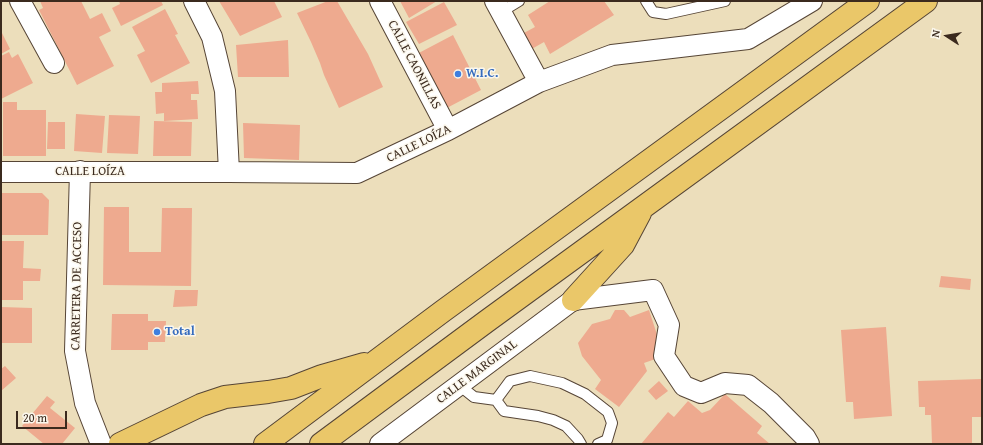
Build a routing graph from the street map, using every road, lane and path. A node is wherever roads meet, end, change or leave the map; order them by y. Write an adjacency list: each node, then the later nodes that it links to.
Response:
1 (20, 1): 12 (street)
2 (194, 1): 17 (street)
3 (380, 1): 14 (street, CALLE CAONILLAS)
4 (519, 1): 11 (lane)
5 (646, 1): 10 (lane)
6 (725, 1): 10 (lane)
7 (812, 1): 13 (street, CALLE LOÍZA)
8 (868, 1): 20 (main road)
9 (926, 1): 18 (main road)
10 (712, 3)
11 (498, 6): 13 (street)
12 (54, 63)
13 (539, 82): 14 (street, CALLE LOÍZA)
14 (448, 130): 17 (street, CALLE LOÍZA)
15 (1, 172): 16 (street, CALLE LOÍZA)
16 (80, 172): 17 (street, CALLE LOÍZA); 23 (street, CARRETERA DE ACCESO)
17 (229, 172)
18 (643, 208): 19 (main road); 26 (main road)
19 (573, 300): 21 (street, CALLE MARGINAL); 30 (street)
20 (378, 359): 24 (main road); 25 (main road)
21 (459, 385): 22 (lane); 27 (street, CALLE MARGINAL)
22 (496, 400): 28 (lane); 29 (lane)
23 (101, 444)
24 (120, 444)
25 (265, 444)
26 (321, 444)
27 (380, 444)
28 (581, 444)
29 (598, 444)
30 (809, 444)

